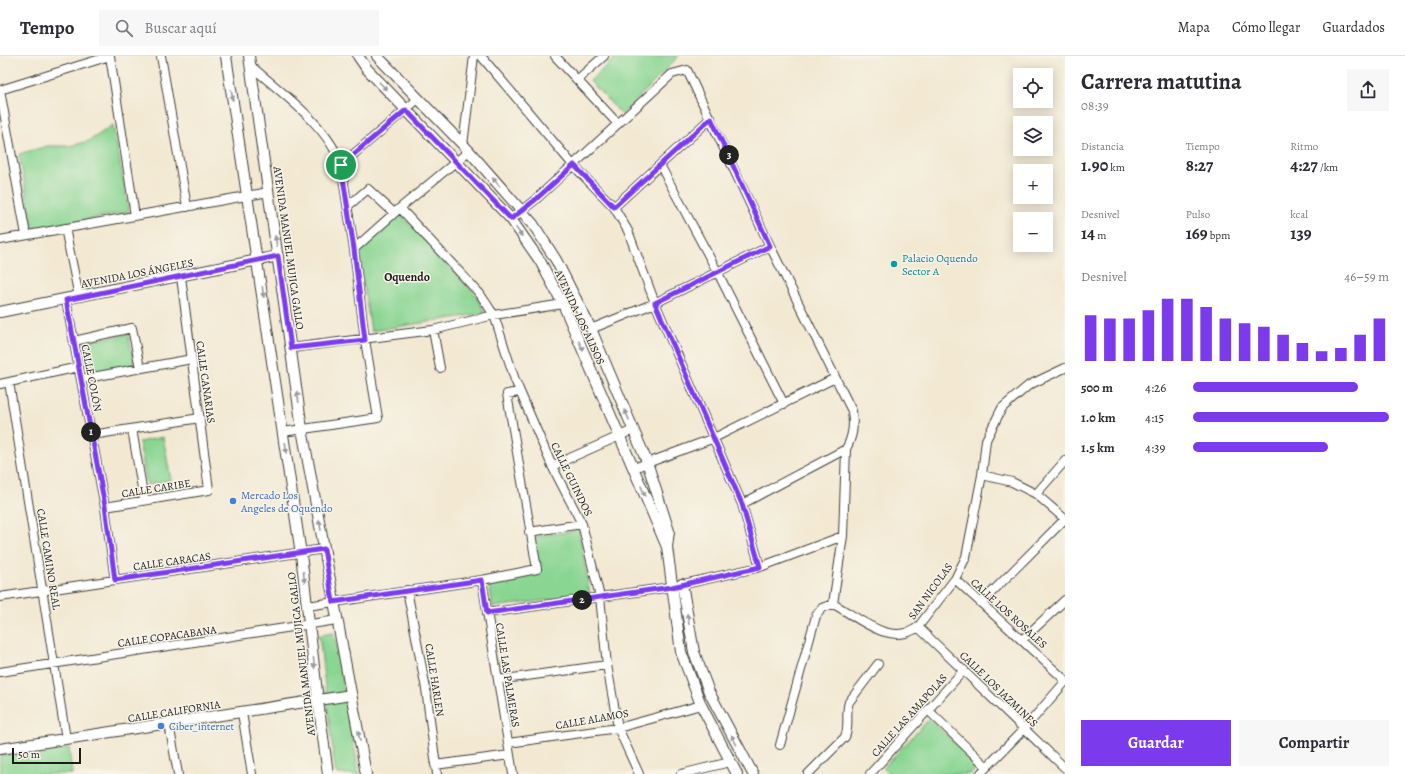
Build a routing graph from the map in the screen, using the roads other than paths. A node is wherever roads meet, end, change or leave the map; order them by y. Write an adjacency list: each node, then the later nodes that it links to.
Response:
1 (110, 56): 12 (street); 29 (street)
2 (161, 56): 25 (street)
3 (226, 56): 23 (street, AVENIDA MANUEL MUJICA GALLO, one-way to 23)
4 (358, 56): 14 (street, AVENIDA LOS ALISOS, one-way to 14)
5 (377, 56): 13 (street, AVENIDA LOS ALISOS)
6 (474, 56): 17 (street)
7 (481, 56): 21 (street)
8 (555, 56): 11 (street)
9 (604, 56): 11 (street)
10 (249, 60): 20 (street); 22 (street, AVENIDA MANUEL MUJICA GALLO)
11 (577, 80): 16 (street)
12 (0, 90): 32 (street)
13 (418, 99): 14 (street); 17 (street, AVENIDA LOS ALISOS)
14 (406, 110): 18 (street, AVENIDA LOS ALISOS); 20 (street)
15 (711, 118): 16 (street); 19 (street); 34 (street)
16 (618, 124): 21 (street)
17 (466, 148): 18 (street); 28 (street, AVENIDA LOS ALISOS, one-way to 17)
18 (456, 162): 27 (street); 30 (street, AVENIDA LOS ALISOS)
19 (660, 164): 26 (street); 38 (street)
20 (341, 165): 24 (street)
21 (574, 165): 26 (street); 28 (street)
22 (268, 192): 23 (street); 36 (street, AVENIDA MANUEL MUJICA GALLO, one-way to 22)
23 (247, 196): 25 (street); 37 (street, AVENIDA MANUEL MUJICA GALLO)
24 (348, 206): 27 (street, CALLE GUINDOS); 35 (street)
25 (187, 207): 29 (street)
26 (614, 207): 43 (street)
27 (397, 210): 35 (street); 46 (street, CALLE GUINDOS)
28 (521, 211): 30 (street); 41 (street, AVENIDA LOS ALISOS)
29 (135, 216): 31 (street)
30 (511, 219): 44 (street, AVENIDA LOS ALISOS, one-way to 44)
31 (65, 228): 32 (street); 40 (street)
32 (26, 235): 33 (street)
33 (0, 240)
34 (770, 246): 38 (street); 57 (street)
35 (354, 249): 49 (street)
36 (278, 256): 37 (street, AVENIDA LOS ÁNGELES); 51 (street, AVENIDA MANUEL MUJICA GALLO)
37 (258, 260): 39 (street, AVENIDA LOS ÁNGELES); 67 (street, AVENIDA MANUEL MUJICA GALLO, one-way to 67)
38 (718, 272): 43 (street); 62 (street)
39 (181, 277): 40 (street, AVENIDA LOS ÁNGELES); 52 (street, CALLE CANARIAS)
40 (79, 297): 42 (street, AVENIDA LOS ÁNGELES)
41 (577, 299): 44 (street); 47 (street, AVENIDA LOS ALISOS)
42 (66, 300): 45 (street, AVENIDA LOS ÁNGELES); 50 (street, CALLE COLÓN)
43 (655, 303): 47 (street); 70 (street)
44 (563, 304): 46 (street); 69 (street, AVENIDA LOS ALISOS, one-way to 69)
45 (0, 312)
46 (494, 315): 48 (street); 61 (street, CALLE GUINDOS)
47 (591, 329): 66 (street, AVENIDA LOS ALISOS, one-way to 47)
48 (433, 330): 49 (street); 55 (street)
49 (365, 340): 51 (street); 65 (street)
50 (74, 341): 53 (street, CALLE COLÓN); 54 (street)
51 (291, 348): 65 (street, AVENIDA MANUEL MUJICA GALLO, one-way to 51)
52 (192, 359): 54 (street); 63 (street, CALLE CANARIAS)
53 (79, 367): 58 (street, CALLE COLÓN); 59 (street)
54 (140, 368): 58 (street)
55 (440, 368)
56 (1065, 368): 76 (street, SAN NICOLAS)
57 (835, 378): 62 (street); 71 (street)
58 (81, 379): 68 (street, CALLE COLÓN)
59 (9, 382): 60 (street); 96 (street, CALLE CAMINO REAL)
60 (0, 384)
61 (520, 392): 74 (street, CALLE GUINDOS); 84 (street)
62 (784, 404): 70 (street)
63 (200, 418): 64 (street); 77 (street, CALLE CANARIAS)
64 (132, 429): 68 (street); 79 (street)
65 (302, 429): 67 (street); 87 (street, AVENIDA MANUEL MUJICA GALLO, one-way to 65)
66 (633, 430): 69 (street); 73 (street, AVENIDA LOS ALISOS)
67 (283, 432): 88 (street, AVENIDA MANUEL MUJICA GALLO, one-way to 88)
68 (92, 435): 81 (street, CALLE COLÓN)
69 (620, 436): 74 (street); 75 (street, AVENIDA LOS ALISOS)
70 (714, 438): 73 (street); 80 (street)
71 (846, 449): 80 (street); 85 (street)
72 (1065, 461): 78 (street)
73 (647, 462): 75 (street); 86 (street, AVENIDA LOS ALISOS)
74 (552, 466): 83 (street, CALLE GUINDOS)
75 (634, 468): 86 (street, AVENIDA LOS ALISOS, one-way to 86)
76 (982, 475): 78 (street); 90 (street, SAN NICOLAS)
77 (209, 490): 79 (street, CALLE CARIBE)
78 (1036, 494): 82 (street)
79 (144, 500): 81 (street, CALLE CARIBE)
80 (742, 504): 89 (street)
81 (105, 506): 91 (street, CALLE COLÓN)
82 (1065, 519): 101 (street)
83 (582, 524): 84 (street); 98 (street, CALLE GUINDOS)
84 (529, 532): 92 (street)
85 (843, 536): 89 (street); 102 (street)
86 (666, 547): 94 (street, AVENIDA LOS ALISOS)
87 (324, 549): 88 (street, CALLE CARACAS); 100 (street, AVENIDA MANUEL MUJICA GALLO)
88 (301, 554): 91 (street, CALLE CARACAS); 103 (street, AVENIDA MANUEL MUJICA GALLO, one-way to 103)
89 (760, 567): 93 (street)
90 (955, 579): 101 (street, CALLE LOS ROSALES); 107 (street, SAN NICOLAS)
91 (115, 580): 96 (street, CALLE CARACAS)
92 (482, 580): 95 (street); 104 (street, CALLE LAS PALMERAS)
93 (682, 584): 94 (street); 142 (street, one-way to 93)
94 (672, 587): 98 (street); 118 (street, AVENIDA LOS ALISOS)
95 (407, 590): 100 (street); 130 (street, CALLE HARLEN)
96 (44, 592): 97 (street, CALLE CARACAS); 109 (street, CALLE CAMINO REAL)
97 (0, 597)
98 (600, 597): 104 (street); 111 (street, CALLE GUINDOS)
99 (1065, 600): 108 (street)
100 (333, 602): 103 (street); 105 (street, AVENIDA MANUEL MUJICA GALLO)
101 (982, 602): 108 (street, CALLE LOS ROSALES)
102 (833, 604): 107 (street, SAN NICOLAS); 126 (street)
103 (307, 606): 106 (street, AVENIDA MANUEL MUJICA GALLO)
104 (487, 613): 114 (street, CALLE LAS PALMERAS)
105 (337, 620): 106 (street, CALLE COPACABANA); 116 (street, AVENIDA MANUEL MUJICA GALLO)
106 (309, 626): 109 (street, CALLE COPACABANA); 117 (street, AVENIDA MANUEL MUJICA GALLO, one-way to 117)
107 (918, 627): 112 (street, CALLE LOS JAZMINES)
108 (1022, 640): 115 (street, CALLE LOS ROSALES)
109 (54, 664): 113 (street, CALLE COPACABANA); 124 (street, CALLE CAMINO REAL)
110 (878, 664): 143 (street)
111 (607, 665): 114 (street); 122 (street, CALLE GUINDOS)
112 (964, 670): 119 (street, CALLE LAS AMAPOLAS); 123 (street, CALLE LOS JAZMINES)
113 (0, 672)
114 (498, 680): 125 (street, CALLE LAS PALMERAS)
115 (1065, 681): 123 (street)
116 (351, 695): 117 (street, CALLE CALIFORNIA); 136 (street, AVENIDA MANUEL MUJICA GALLO, one-way to 116)
117 (318, 701): 120 (street, CALLE CALIFORNIA); 135 (street, AVENIDA MANUEL MUJICA GALLO)
118 (700, 705): 122 (street, CALLE ALAMOS); 129 (street, AVENIDA LOS ALISOS)
119 (928, 710): 131 (street); 144 (street, CALLE LAS AMAPOLAS)
120 (242, 713): 121 (street, CALLE CALIFORNIA); 134 (street)
121 (169, 724): 124 (street, CALLE CALIFORNIA); 133 (street)
122 (618, 728): 125 (street, CALLE ALAMOS); 139 (street, CALLE GUINDOS)
123 (1024, 728): 131 (street); 132 (street, CALLE LOS JAZMINES)
124 (66, 739): 127 (street, CALLE CALIFORNIA)
125 (508, 743): 128 (street, CALLE LAS PALMERAS)
126 (780, 745)
127 (0, 749)
128 (510, 755): 130 (street); 138 (street, CALLE LAS PALMERAS)
129 (730, 762): 140 (street); 141 (street, AVENIDA LOS ALISOS)
130 (435, 765): 137 (street, CALLE HARLEN)
131 (987, 767): 145 (street)
132 (1065, 768)
133 (178, 774)
134 (252, 774)
135 (328, 774)
136 (366, 774)
137 (437, 774)
138 (513, 774)
139 (639, 774)
140 (681, 774)
141 (737, 774)
142 (753, 774)
143 (808, 774)
144 (870, 774)
145 (980, 774)

